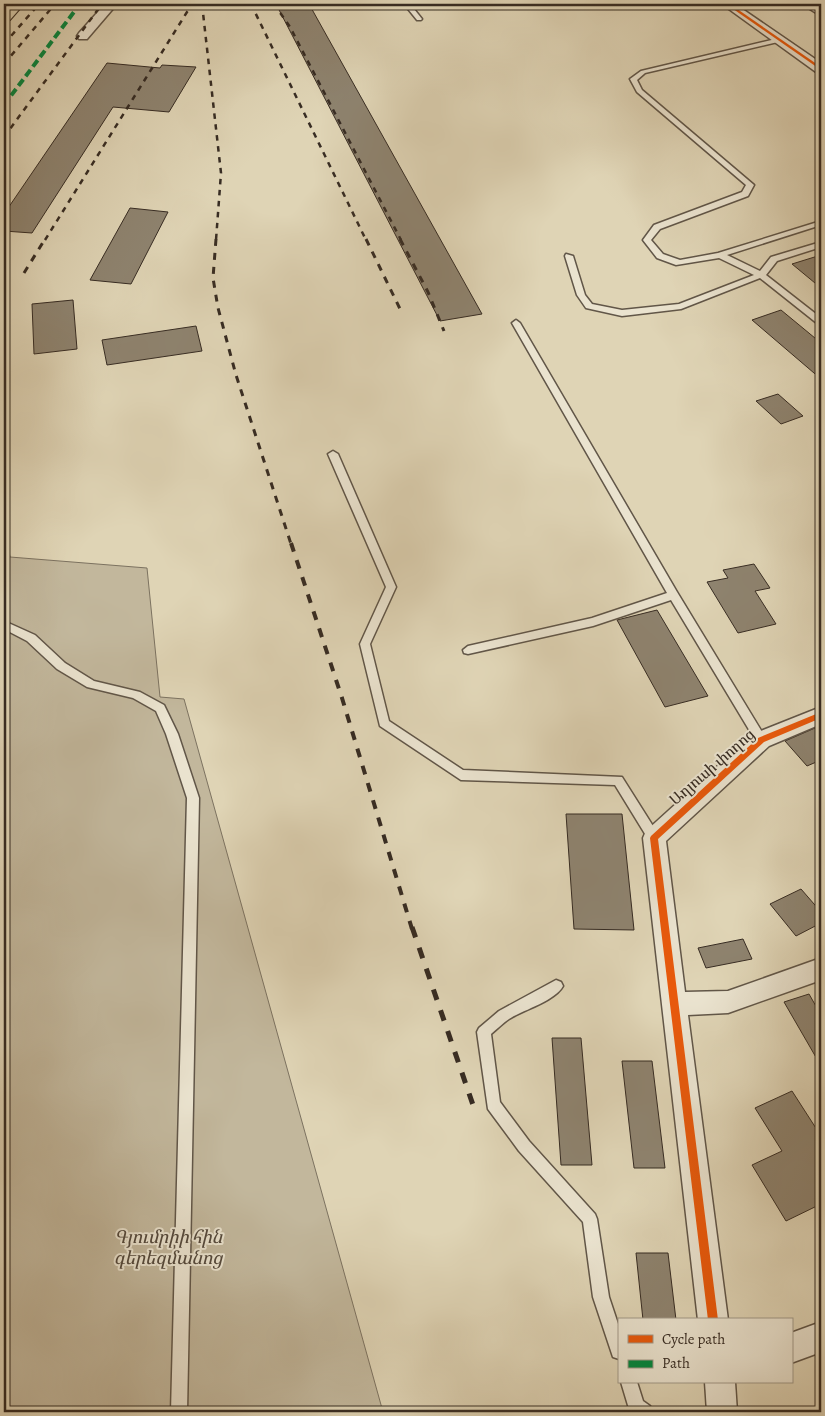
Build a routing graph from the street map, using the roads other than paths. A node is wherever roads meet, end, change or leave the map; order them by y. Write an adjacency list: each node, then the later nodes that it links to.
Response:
1 (16, 4): 7 (highway)
2 (111, 4): 9 (street)
3 (407, 4): 8 (lane)
4 (728, 4): 10 (street)
5 (805, 4): 6 (lane)
6 (821, 14)
7 (4, 17)
8 (419, 19)
9 (83, 36)
10 (780, 40): 11 (street); 14 (lane)
11 (821, 69)
12 (821, 223): 14 (lane)
13 (821, 244): 16 (lane)
14 (720, 254): 16 (lane)
15 (569, 256): 16 (lane)
16 (761, 275): 17 (lane)
17 (821, 322)
18 (516, 323): 20 (lane)
19 (333, 454): 25 (lane)
20 (674, 595): 22 (lane); 24 (lane)
21 (4, 625): 35 (lane)
22 (468, 650)
23 (821, 715): 24 (street, Աղյուսի փողոց)
24 (760, 740): 25 (street, Աղյուսի փողոց)
25 (654, 838): 28 (street)
26 (821, 969): 28 (street)
27 (556, 986): 31 (lane)
28 (674, 1004): 29 (street)
29 (713, 1318)
30 (821, 1337): 32 (street)
31 (618, 1348)
32 (792, 1348)
33 (630, 1384): 36 (lane)
34 (720, 1384): 37 (street)
35 (179, 1412)
36 (644, 1412)
37 (722, 1412)

